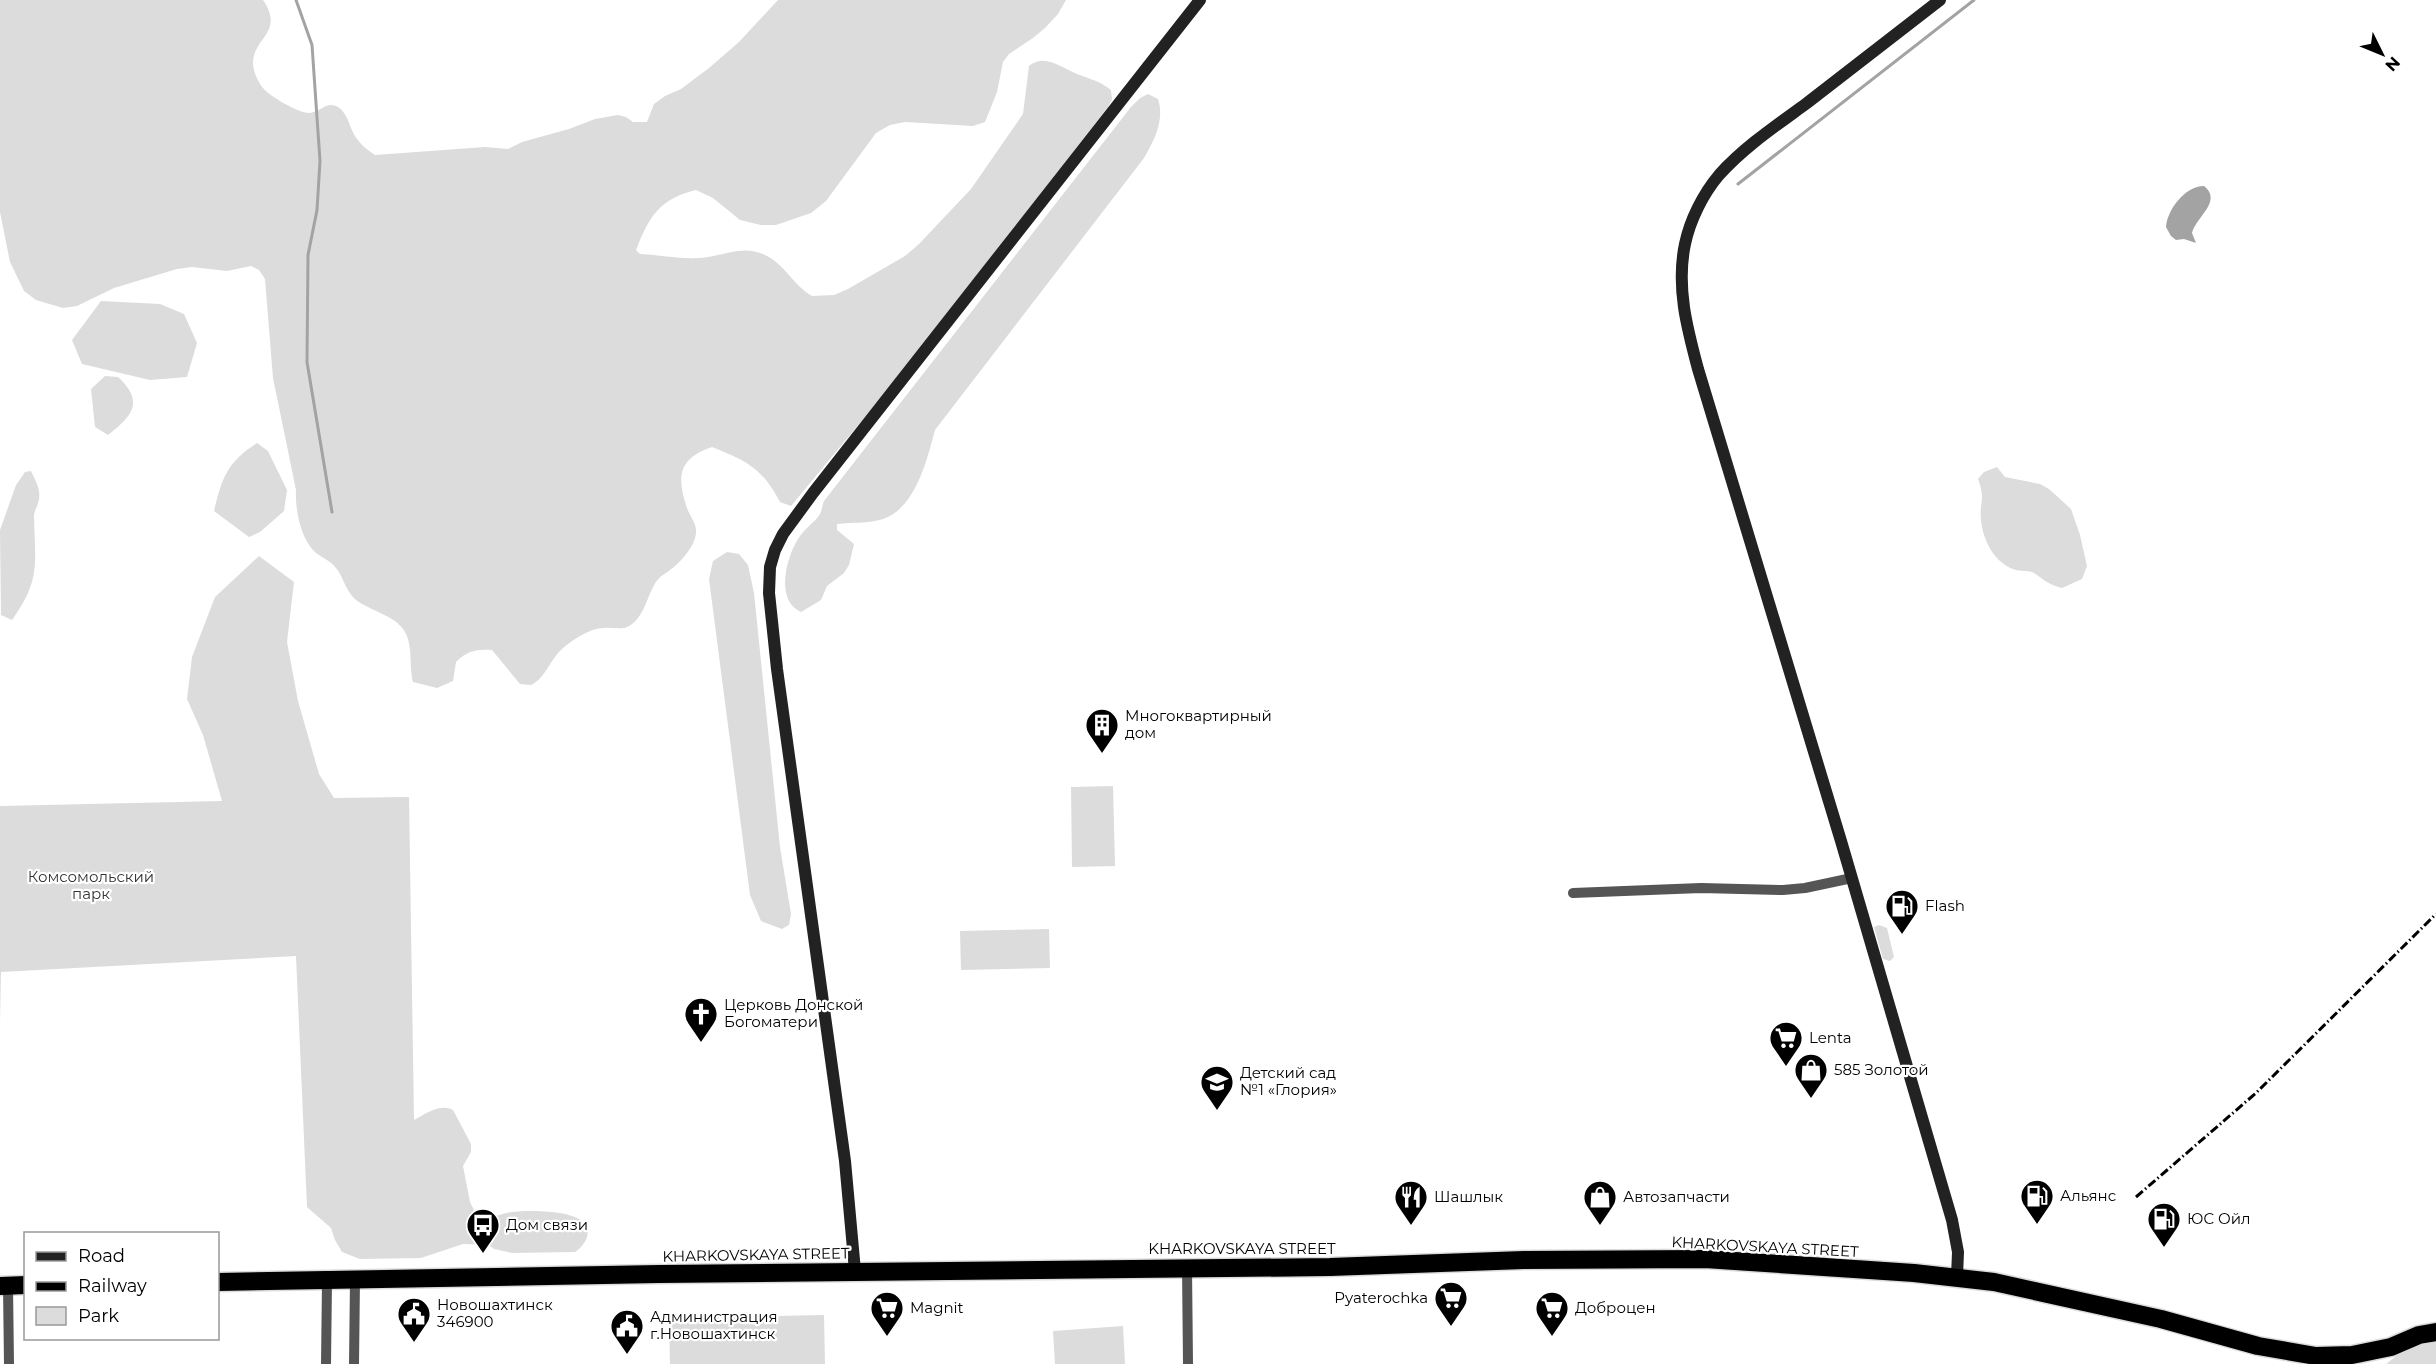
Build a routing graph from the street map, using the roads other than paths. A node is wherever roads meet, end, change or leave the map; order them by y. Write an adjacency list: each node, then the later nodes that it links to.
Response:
1 (1200, 0): 6 (main road)
2 (1940, 0): 3 (main road)
3 (1852, 878): 4 (street); 7 (main road)
4 (1573, 893)
5 (1187, 1267): 6 (highway, KHARKOVSKAYA STREET); 7 (highway, KHARKOVSKAYA STREET); 18 (street)
6 (855, 1271): 8 (highway, KHARKOVSKAYA STREET)
7 (1957, 1277): 13 (highway, KHARKOVSKAYA STREET)
8 (355, 1280): 9 (highway, KHARKOVSKAYA STREET); 17 (street)
9 (327, 1281): 10 (highway, KHARKOVSKAYA STREET); 16 (street)
10 (219, 1282)
11 (11, 1285): 15 (street)
12 (2436, 1332): 14 (highway)
13 (2258, 1346): 14 (highway); 19 (highway)
14 (2391, 1347): 20 (highway)
15 (9, 1364)
16 (326, 1364)
17 (354, 1364)
18 (1188, 1364)
19 (2292, 1364)
20 (2377, 1364)

